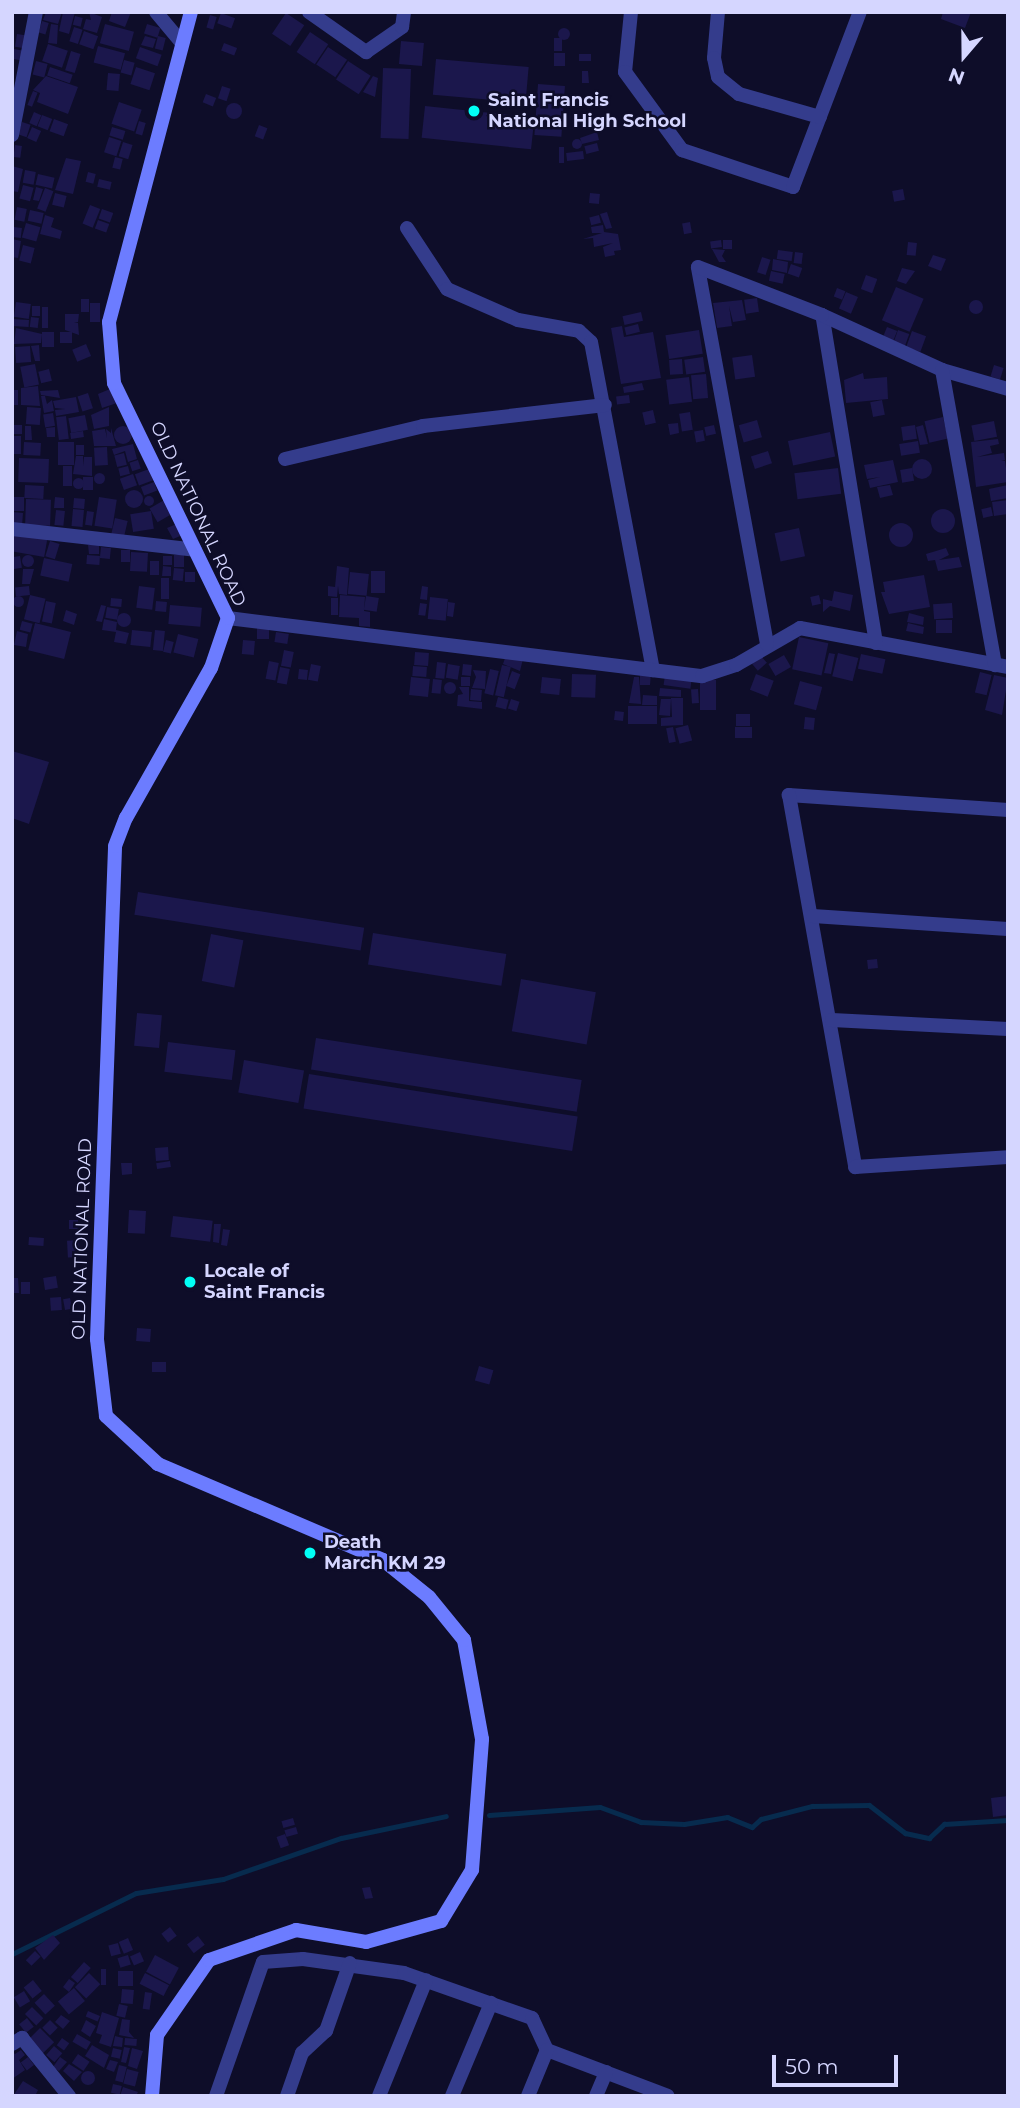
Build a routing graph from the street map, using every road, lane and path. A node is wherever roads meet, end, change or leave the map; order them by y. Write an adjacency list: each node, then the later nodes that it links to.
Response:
1 (36, 12): 11 (street)
2 (156, 12): 9 (street)
3 (191, 12): 9 (main road, OLD NATIONAL ROAD)
4 (309, 12): 5 (street)
5 (404, 12)
6 (631, 12): 10 (street)
7 (718, 12): 10 (street)
8 (860, 12): 10 (street)
9 (183, 43): 19 (main road, OLD NATIONAL ROAD)
10 (820, 117)
11 (12, 135)
12 (407, 228): 16 (street)
13 (822, 315): 14 (street); 21 (street); 22 (street)
14 (942, 370): 15 (street); 23 (street)
15 (1008, 389)
16 (605, 405): 17 (street); 24 (street)
17 (285, 459)
18 (12, 529): 19 (street)
19 (195, 550): 20 (main road, OLD NATIONAL ROAD)
20 (228, 618): 24 (street); 39 (main road, OLD NATIONAL ROAD)
21 (876, 643): 22 (street); 23 (street)
22 (766, 644): 24 (street)
23 (1002, 666)
24 (653, 670)
25 (1008, 810): 26 (street)
26 (813, 916): 27 (street); 28 (street)
27 (1008, 929)
28 (832, 1020): 29 (street); 30 (street)
29 (1008, 1029)
30 (1008, 1157)
31 (349, 1963): 32 (street); 40 (street); 41 (street)
32 (426, 1980): 33 (street); 42 (street)
33 (491, 2003): 35 (street); 43 (street)
34 (12, 2044): 38 (street)
35 (547, 2050): 36 (street); 44 (street)
36 (606, 2072): 37 (street); 45 (street)
37 (666, 2095)
38 (69, 2096)
39 (152, 2096)
40 (216, 2096)
41 (287, 2096)
42 (379, 2096)
43 (452, 2096)
44 (528, 2096)
45 (596, 2096)

